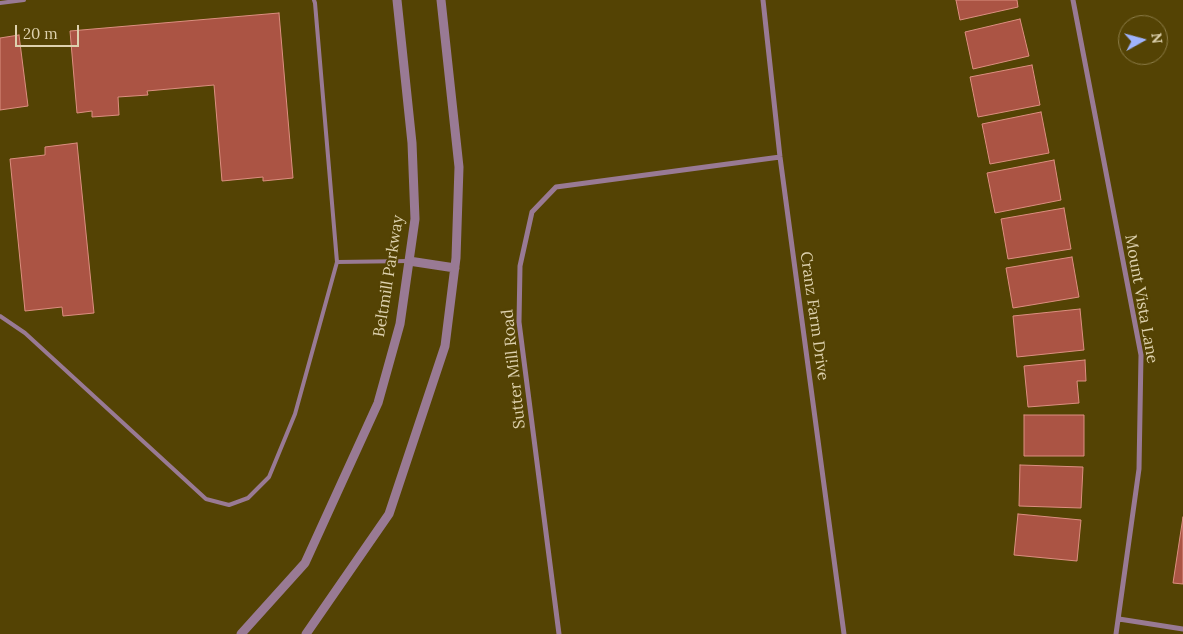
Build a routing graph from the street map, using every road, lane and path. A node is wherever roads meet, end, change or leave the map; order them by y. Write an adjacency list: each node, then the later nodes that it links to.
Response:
1 (24, 0): 7 (lane)
2 (314, 0): 10 (lane)
3 (397, 0): 9 (street, Beltmill Parkway)
4 (440, 0): 11 (street)
5 (763, 0): 8 (street, Cranz Farm Drive)
6 (1073, 0): 13 (street, Mount Vista Lane)
7 (0, 3)
8 (780, 157): 17 (street, Sutter Mill Road); 18 (street, Cranz Farm Drive)
9 (409, 261): 10 (lane); 11 (street); 15 (street, Beltmill Parkway)
10 (337, 262): 12 (lane)
11 (454, 268): 16 (street)
12 (0, 316)
13 (1119, 619): 14 (street); 19 (street, Mount Vista Lane)
14 (1183, 629)
15 (245, 632)
16 (306, 634)
17 (559, 634)
18 (844, 634)
19 (1116, 634)

